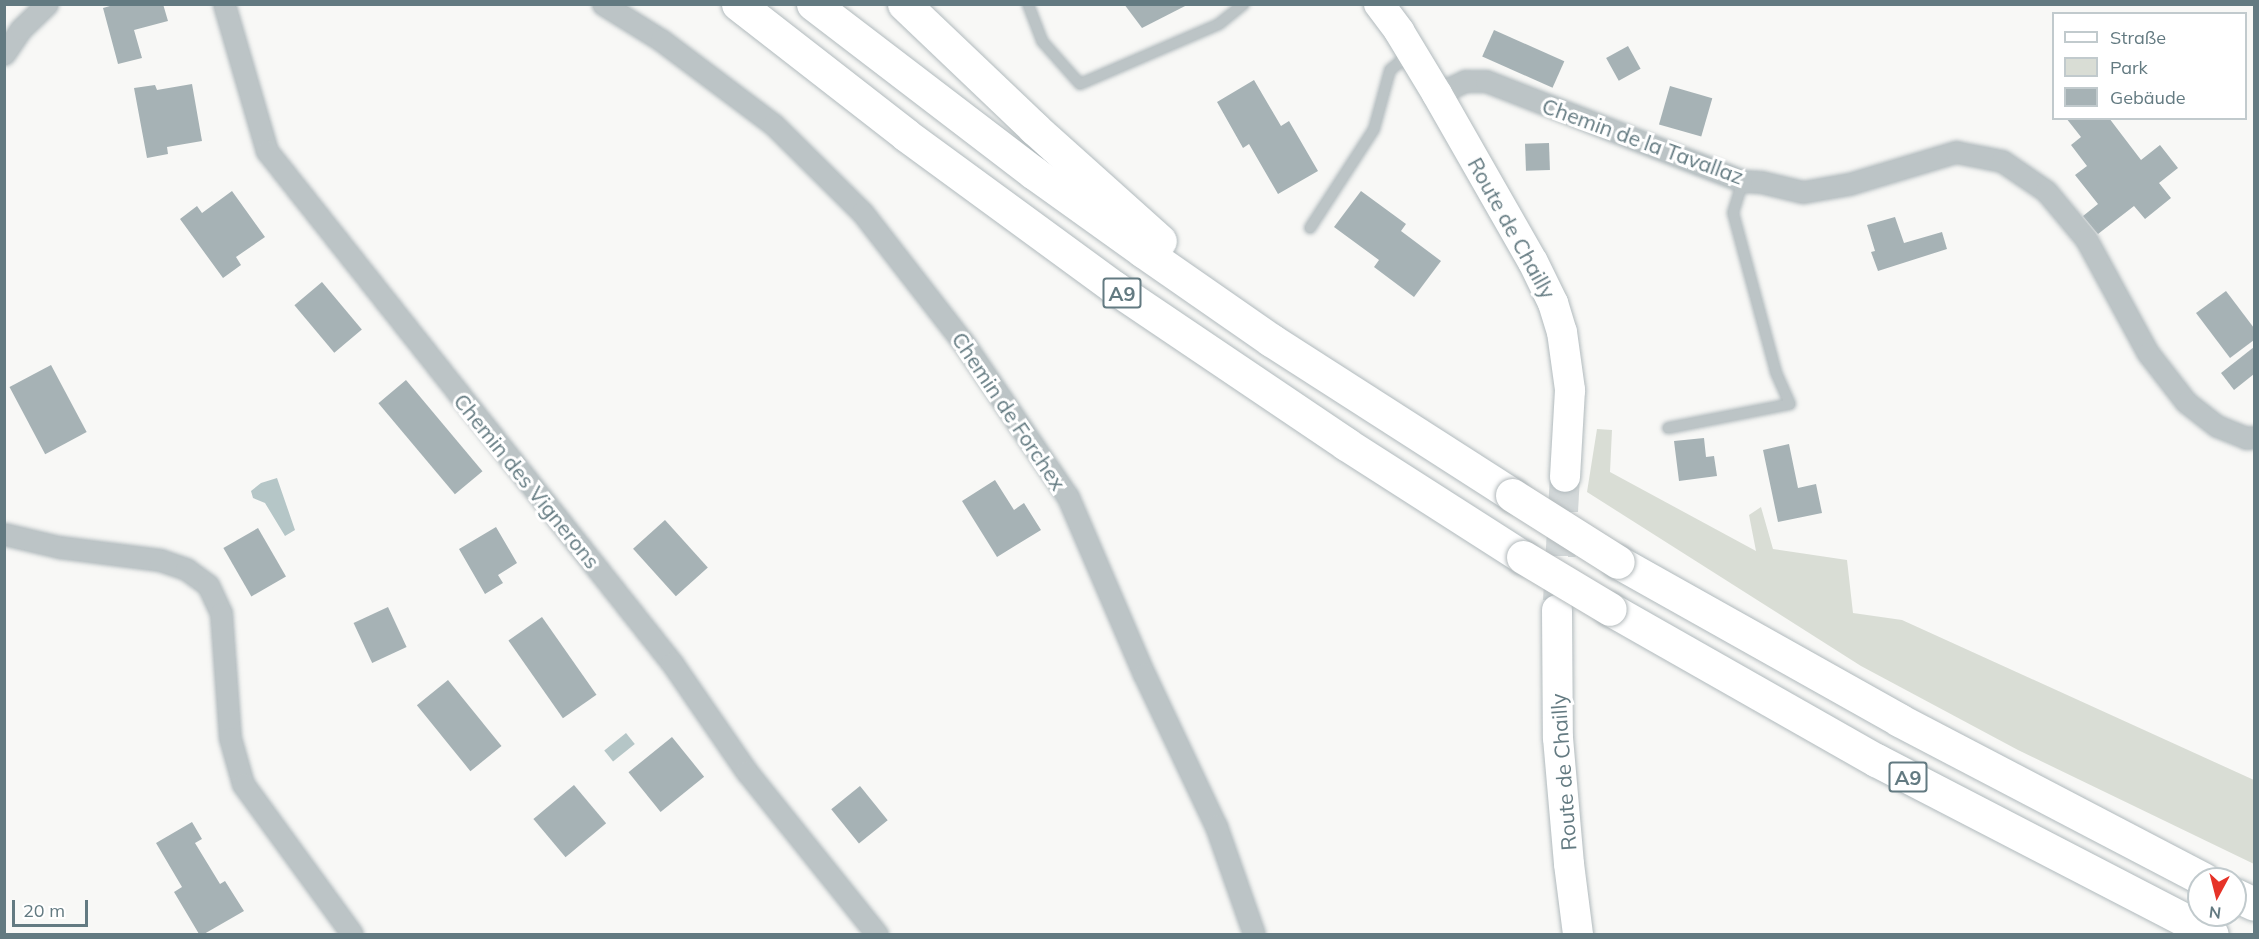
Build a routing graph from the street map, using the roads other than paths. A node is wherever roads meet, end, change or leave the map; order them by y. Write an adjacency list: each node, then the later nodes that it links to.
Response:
1 (47, 4): 11 (street)
2 (224, 4): 23 (street, Chemin des Vignerons)
3 (603, 4): 24 (street, Chemin de Forchex)
4 (738, 4): 26 (highway, A9, bridge)
5 (813, 4): 15 (highway, A9)
6 (903, 4): 15 (highway)
7 (1028, 4): 8 (lane)
8 (1244, 4)
9 (1379, 4): 10 (street, Route de Chailly)
10 (1412, 52): 12 (street, Route de Chailly); 14 (lane)
11 (4, 54)
12 (1437, 94): 13 (street, Chemin de la Tavallaz); 18 (street, Route de Chailly)
13 (1743, 181): 16 (lane); 17 (street, Chemin de la Tavallaz)
14 (1310, 228)
15 (1271, 340): 21 (highway, A9, bridge)
16 (1668, 428)
17 (2254, 437)
18 (1565, 477)
19 (4, 534): 22 (street)
20 (1557, 610): 25 (street, Route de Chailly)
21 (2187, 871)
22 (351, 934)
23 (877, 934)
24 (1254, 934)
25 (1578, 934)
26 (2212, 934)

